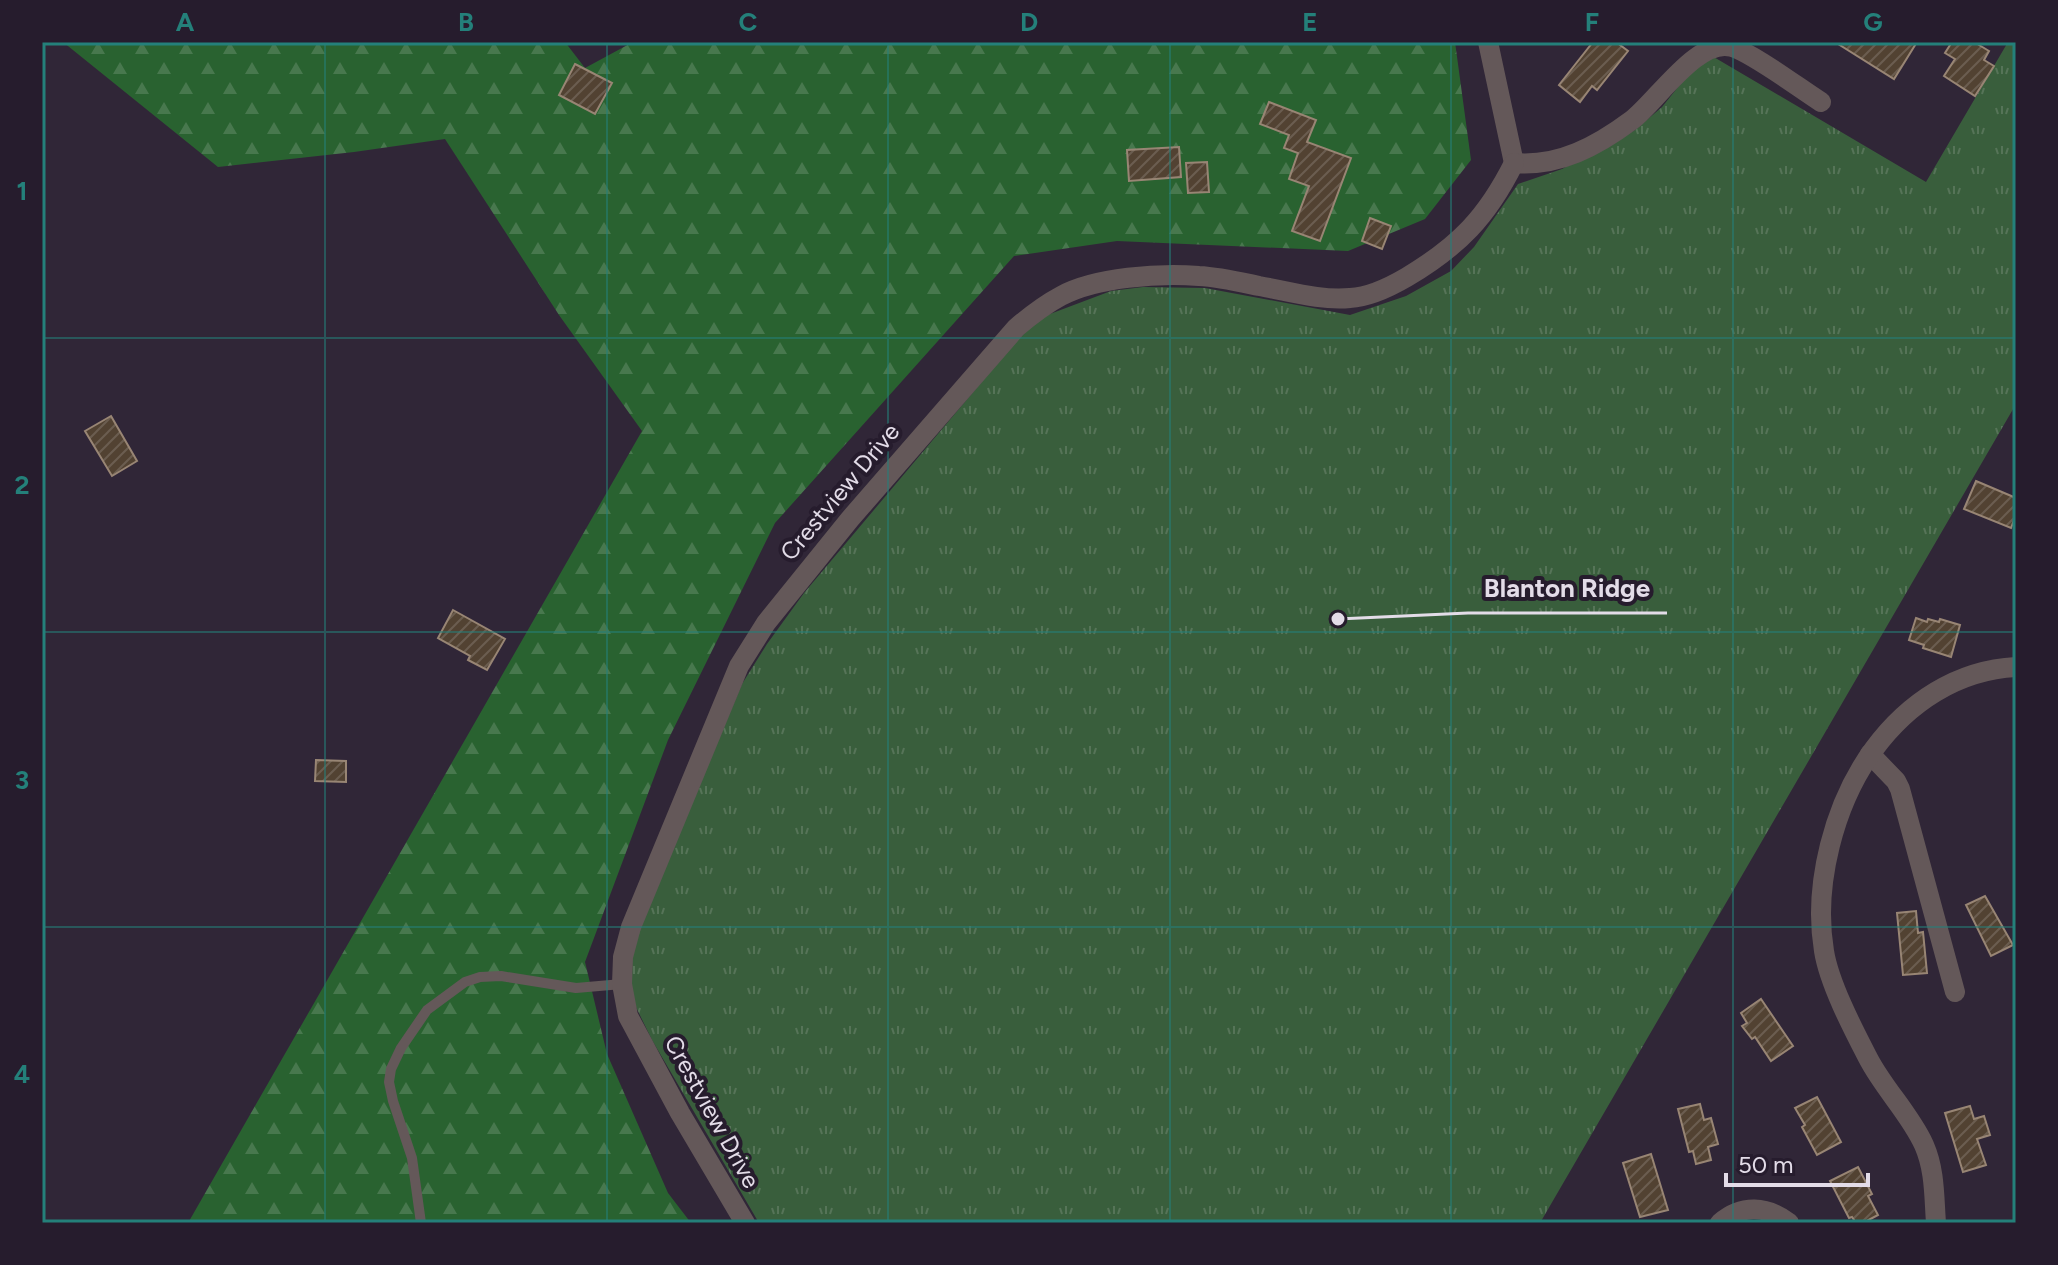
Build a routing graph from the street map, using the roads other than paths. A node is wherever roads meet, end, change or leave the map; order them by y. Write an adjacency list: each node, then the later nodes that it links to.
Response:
1 (1488, 42): 3 (street)
2 (1821, 102): 3 (street)
3 (1514, 163): 6 (street, Crestview Drive)
4 (2016, 667): 5 (street)
5 (1870, 754): 7 (street); 12 (street)
6 (622, 984): 8 (lane); 9 (street, Crestview Drive)
7 (1955, 992)
8 (421, 1223)
9 (745, 1223)
10 (1720, 1223): 11 (street)
11 (1789, 1223)
12 (1936, 1223)

